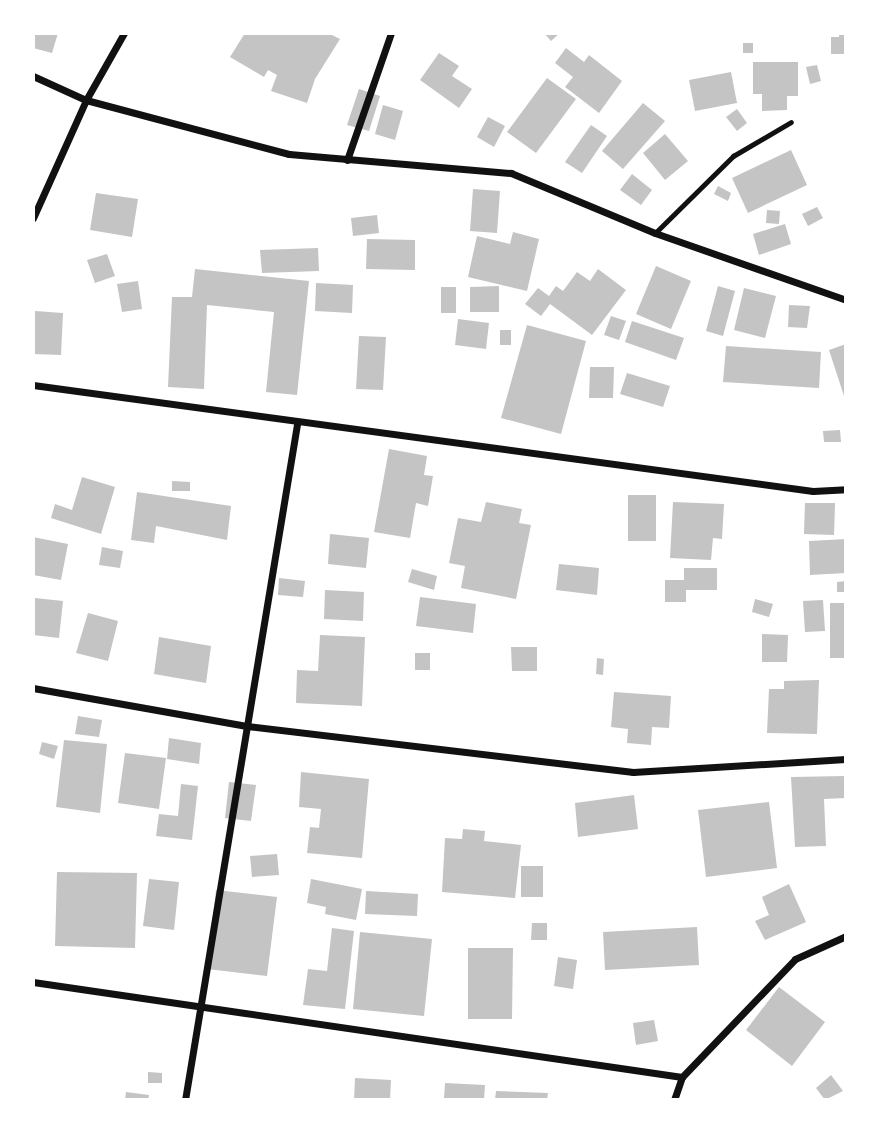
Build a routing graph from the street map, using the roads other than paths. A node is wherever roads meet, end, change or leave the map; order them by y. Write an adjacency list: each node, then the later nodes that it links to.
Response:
1 (124, 33): 4 (street)
2 (391, 33): 6 (street)
3 (33, 76): 4 (street)
4 (86, 100): 6 (street); 7 (street)
5 (791, 122): 8 (lane)
6 (347, 160): 8 (street)
7 (33, 218)
8 (655, 233): 9 (street)
9 (846, 300)
10 (33, 385): 11 (street)
11 (297, 424): 12 (street); 14 (street)
12 (846, 489)
13 (33, 688): 14 (street)
14 (247, 726): 15 (street); 18 (street)
15 (846, 759)
16 (846, 936): 19 (street)
17 (33, 982): 18 (street)
18 (199, 1009): 19 (street); 20 (street)
19 (682, 1077): 21 (street)
20 (185, 1100)
21 (674, 1100)

